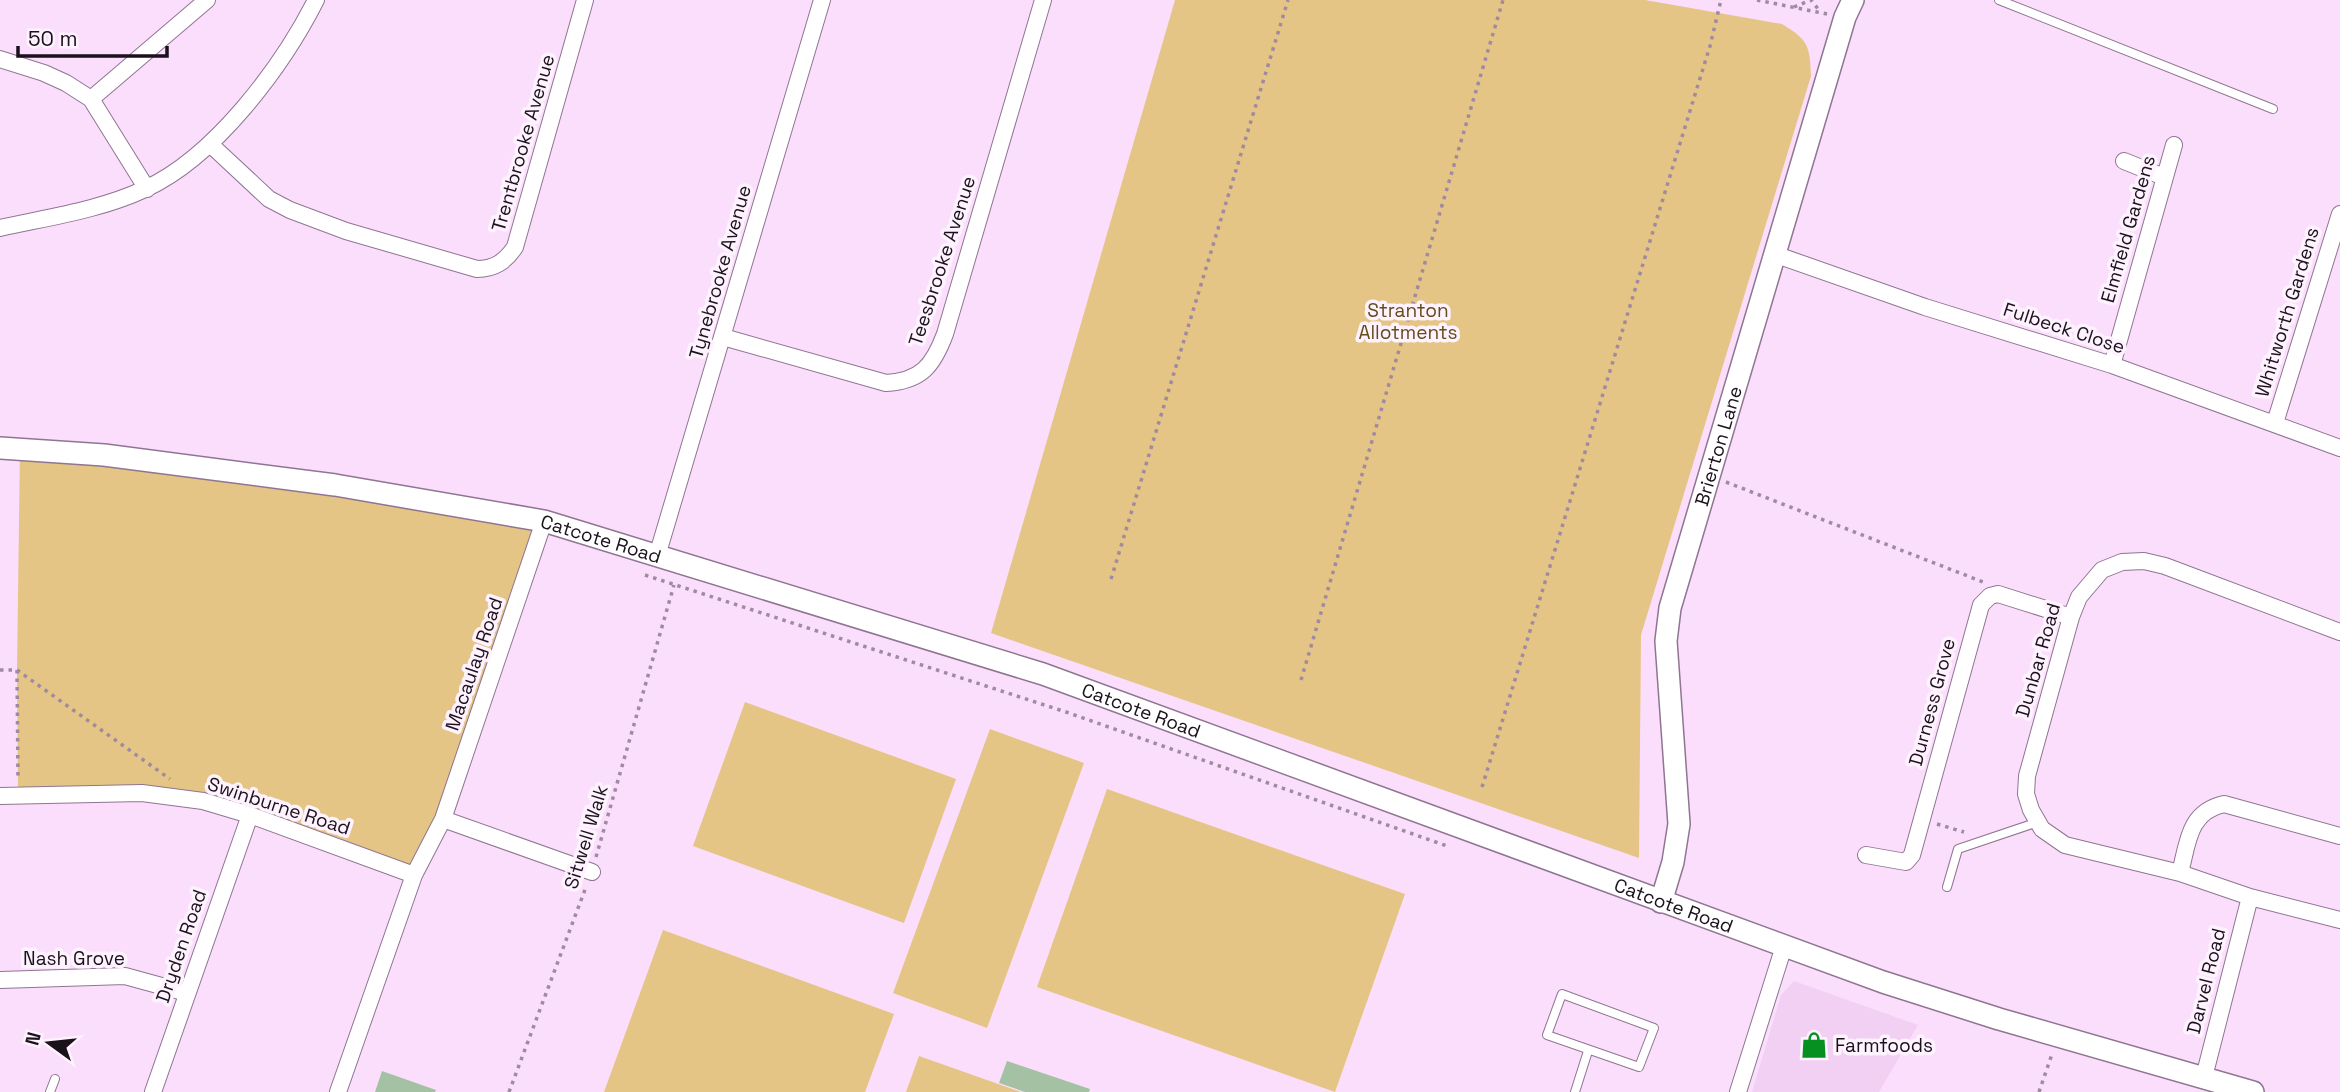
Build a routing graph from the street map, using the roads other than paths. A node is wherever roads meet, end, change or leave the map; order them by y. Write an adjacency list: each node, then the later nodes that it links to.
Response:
1 (207, 0): 9 (street)
2 (316, 0): 11 (street)
3 (585, 0): 11 (street, Trentbrooke Avenue)
4 (821, 0): 20 (street, Tynebrooke Avenue)
5 (1043, 0): 20 (street, Teesbrooke Avenue)
6 (1999, 0): 10 (lane)
7 (1849, 8): 19 (street, Brierton Lane)
8 (0, 59): 9 (street)
9 (91, 99): 15 (street)
10 (2273, 109)
11 (210, 144): 15 (street)
12 (2174, 145): 14 (street, Elmfield Gardens)
13 (2124, 161): 14 (street)
14 (2164, 177): 21 (street, Elmfield Gardens)
15 (147, 189): 17 (street)
16 (2340, 214): 18 (street, Whitworth Gardens)
17 (0, 228)
18 (2334, 250): 22 (street, Whitworth Gardens)
19 (1774, 254): 21 (street, Fulbeck Close); 40 (street, Brierton Lane)
20 (723, 337): 26 (street, Tynebrooke Avenue)
21 (2112, 365): 22 (street, Fulbeck Close)
22 (2275, 423): 24 (street, Fulbeck Close)
23 (0, 447): 25 (street, Catcote Road)
24 (2340, 448)
25 (544, 522): 26 (street, Catcote Road); 31 (street, Macaulay Road)
26 (657, 556): 40 (street, Catcote Road)
27 (2071, 617): 28 (street, Dunbar Road); 32 (street, Dunbar Road); 34 (street, Durness Grove)
28 (2340, 632)
29 (0, 796): 30 (street, Swinburne Road)
30 (250, 815): 37 (street, Swinburne Road); 44 (street, Dryden Road)
31 (443, 819): 35 (street); 37 (street, Macaulay Road)
32 (2038, 822): 36 (street, Dunbar Road); 38 (lane)
33 (2340, 836): 36 (street)
34 (1866, 855)
35 (592, 872)
36 (2180, 873): 39 (street, Dunbar Road)
37 (414, 876): 50 (street, Macaulay Road)
38 (1947, 887)
39 (2250, 897): 41 (street, Dunbar Road); 46 (street, Darvel Road)
40 (1661, 902): 42 (street, Catcote Road)
41 (2340, 920)
42 (1784, 946): 46 (street, Catcote Road); 52 (street)
43 (0, 980): 44 (street, Nash Grove)
44 (187, 993): 49 (street, Dryden Road)
45 (1588, 1051): 45 (lane); 51 (lane)
46 (2204, 1077): 53 (street, Catcote Road)
47 (55, 1079): 48 (lane)
48 (50, 1092)
49 (153, 1092)
50 (338, 1092)
51 (1575, 1092)
52 (1738, 1092)
53 (2253, 1092)

